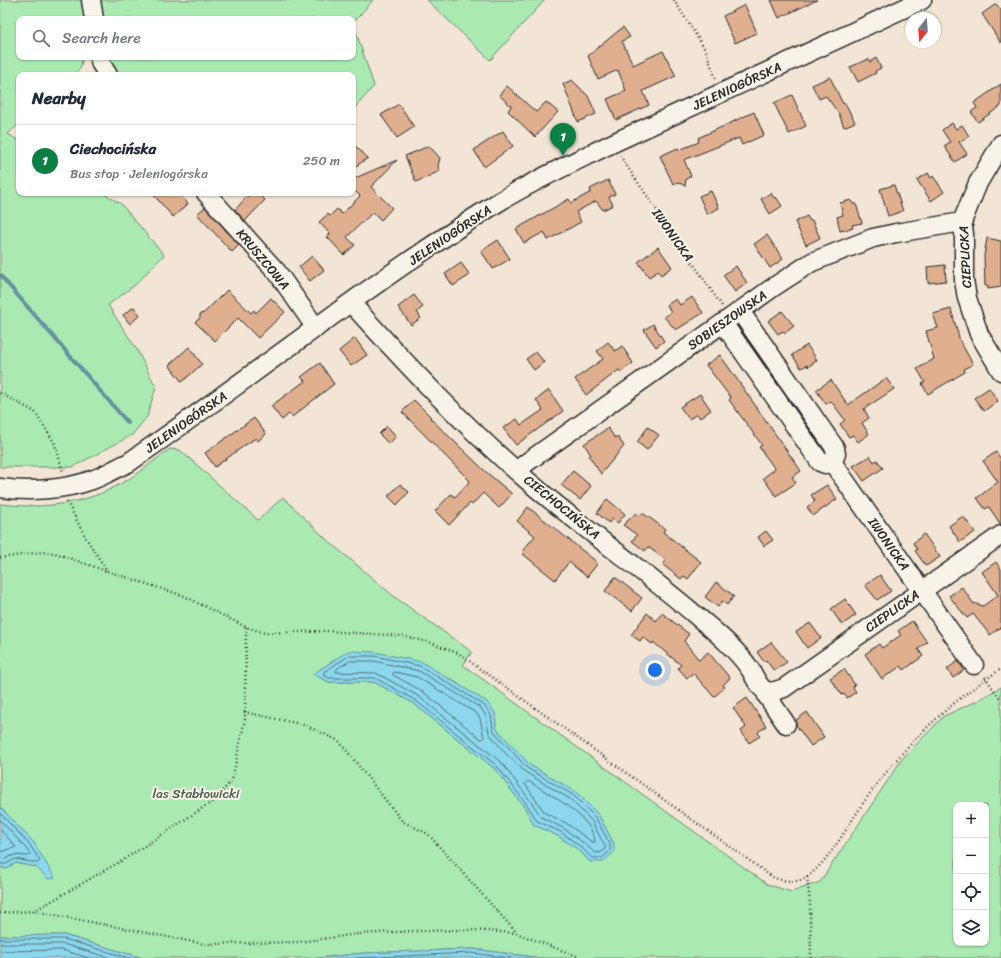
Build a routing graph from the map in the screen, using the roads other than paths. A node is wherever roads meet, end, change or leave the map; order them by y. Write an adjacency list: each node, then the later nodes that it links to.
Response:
1 (91, 0): 3 (street)
2 (922, 0): 9 (street, JELENIOGÓRSKA)
3 (94, 16)
4 (99, 60): 5 (street)
5 (106, 72)
6 (1001, 144): 8 (street, CIEPLICKA)
7 (209, 196): 11 (street, KRUSZCOWA)
8 (962, 222): 10 (street, SOBIESZOWSKA); 12 (street, CIEPLICKA)
9 (351, 303): 11 (street, JELENIOGÓRSKA); 13 (street, CIECHOCIŃSKA)
10 (731, 317): 13 (street, SOBIESZOWSKA); 16 (street, IWONICKA)
11 (316, 328): 14 (street, JELENIOGÓRSKA)
12 (1001, 371)
13 (517, 471): 18 (street, CIECHOCIŃSKA)
14 (0, 488)
15 (1001, 535): 16 (street, CIEPLICKA)
16 (922, 590): 17 (street, IWONICKA); 18 (street, CIEPLICKA)
17 (981, 673)
18 (775, 690): 19 (street, CIECHOCIŃSKA)
19 (786, 724)

